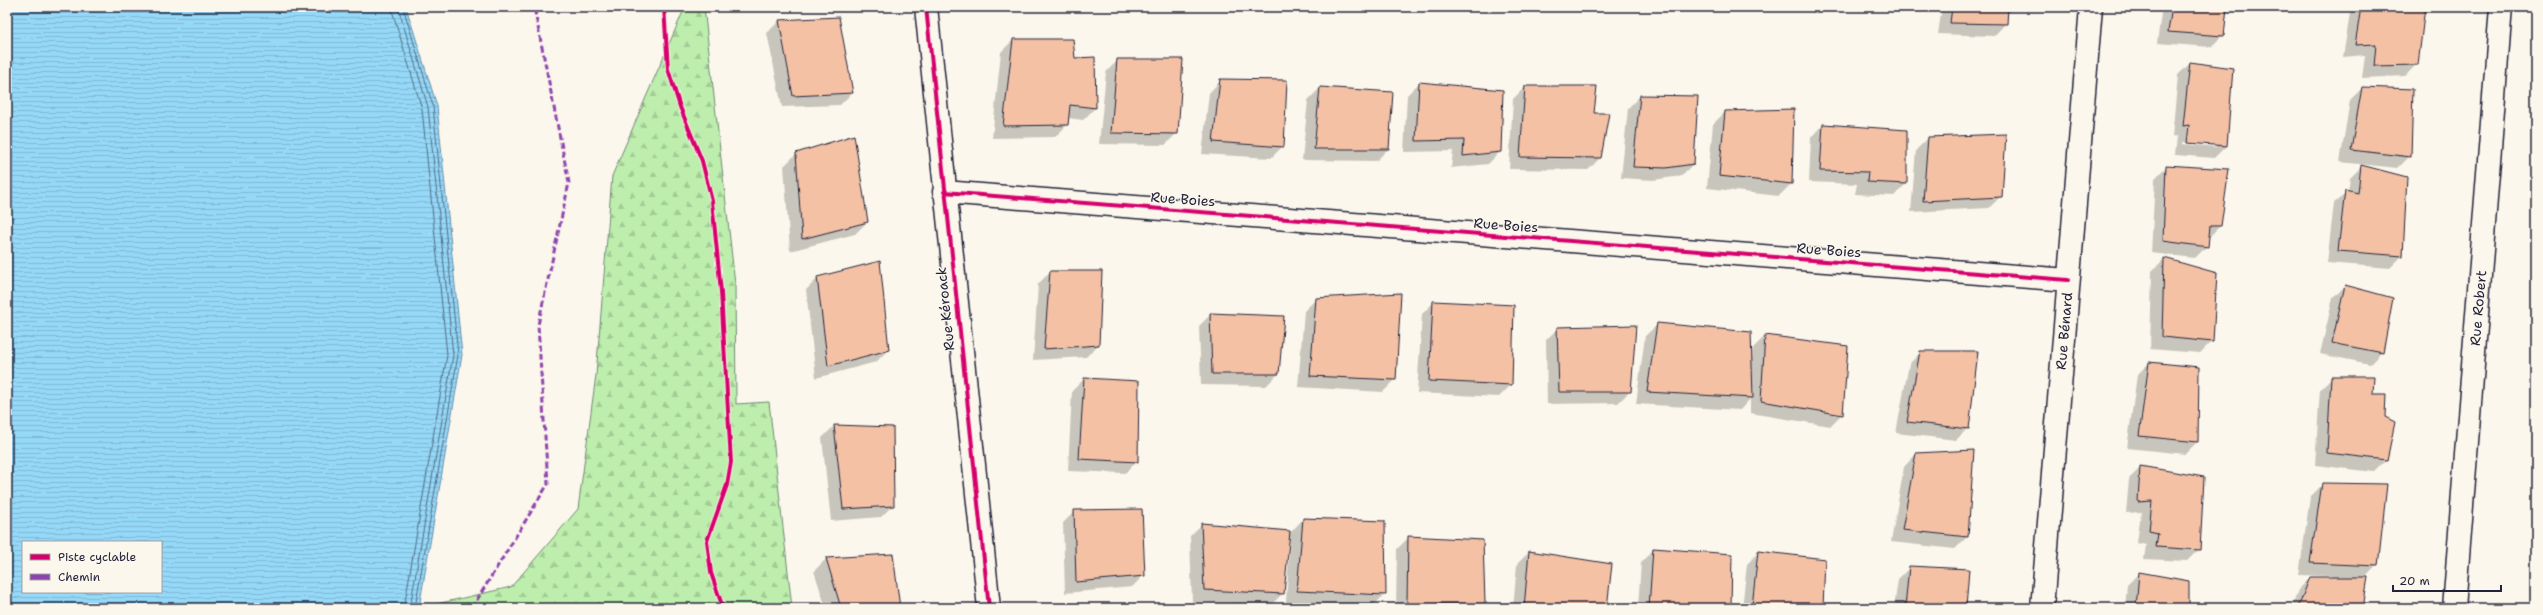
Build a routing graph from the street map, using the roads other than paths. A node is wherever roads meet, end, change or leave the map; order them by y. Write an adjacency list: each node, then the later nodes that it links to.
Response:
1 (926, 7): 4 (street, Rue Kéroack)
2 (2091, 7): 5 (street, Rue Bénard)
3 (2501, 7): 8 (street, Rue Robert)
4 (944, 192): 5 (street, Rue Boies); 6 (street, Rue Kéroack)
5 (2068, 280): 7 (street, Rue Bénard)
6 (989, 608)
7 (2042, 608)
8 (2454, 608)

